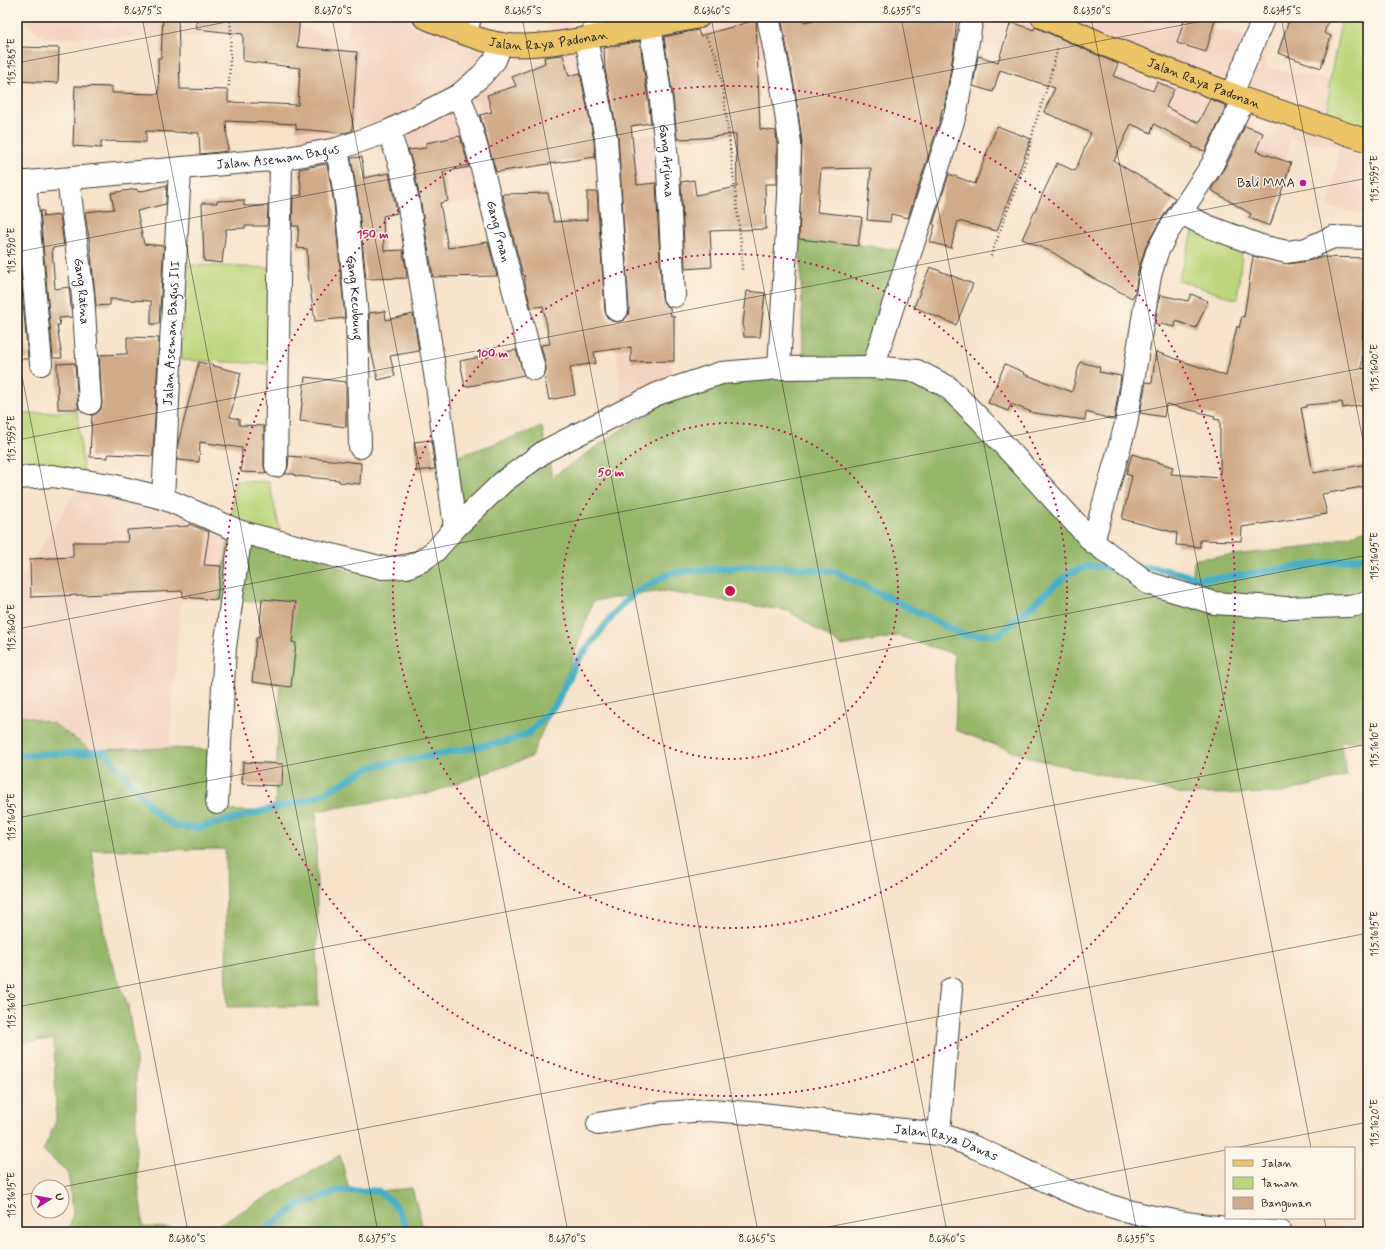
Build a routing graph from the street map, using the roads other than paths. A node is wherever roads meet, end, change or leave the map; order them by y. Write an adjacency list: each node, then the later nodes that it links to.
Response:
1 (424, 17): 7 (main road, Jalan Raya Padonan)
2 (697, 17): 8 (main road, Jalan Raya Padonan)
3 (768, 17): 26 (street)
4 (972, 17): 25 (street)
5 (1042, 17): 12 (main road, Jalan Raya Padonan)
6 (1264, 17): 12 (street)
7 (468, 26): 10 (main road, Jalan Raya Padonan)
8 (650, 26): 9 (main road, Jalan Raya Padonan); 22 (street, Gang Arjuna)
9 (592, 31): 10 (main road, Jalan Raya Padonan); 23 (street)
10 (501, 44): 11 (street, Jalan Aseman Bagus)
11 (459, 95): 13 (street, Jalan Aseman Bagus); 27 (street, Gang Proan)
12 (1238, 97): 14 (main road, Jalan Raya Padonan); 20 (street)
13 (389, 130): 15 (street, Jalan Aseman Bagus); 33 (street)
14 (1368, 141)
15 (337, 149): 16 (street, Jalan Aseman Bagus); 29 (street, Gang Kecubung)
16 (281, 159): 17 (street, Jalan Aseman Bagus); 30 (street)
17 (180, 169): 18 (street, Jalan Aseman Bagus); 32 (street, Jalan Aseman Bagus III)
18 (68, 179): 19 (street, Jalan Aseman Bagus); 28 (street, Gang Ratna)
19 (21, 183): 24 (street)
20 (1181, 213): 21 (street); 35 (street)
21 (1368, 238)
22 (674, 296)
23 (617, 310)
24 (41, 364)
25 (873, 367): 26 (street); 35 (street)
26 (780, 368): 33 (street)
27 (534, 369)
28 (90, 403)
29 (360, 447)
30 (276, 466)
31 (17, 478): 32 (street)
32 (163, 498): 34 (street)
33 (455, 528): 34 (street)
34 (241, 532): 37 (street)
35 (1093, 542): 36 (street)
36 (1368, 603)
37 (217, 803)
38 (951, 989): 40 (street)
39 (598, 1124): 40 (street, Jalan Raya Dawas)
40 (939, 1134): 41 (street, Jalan Raya Dawas)
41 (1268, 1232)

